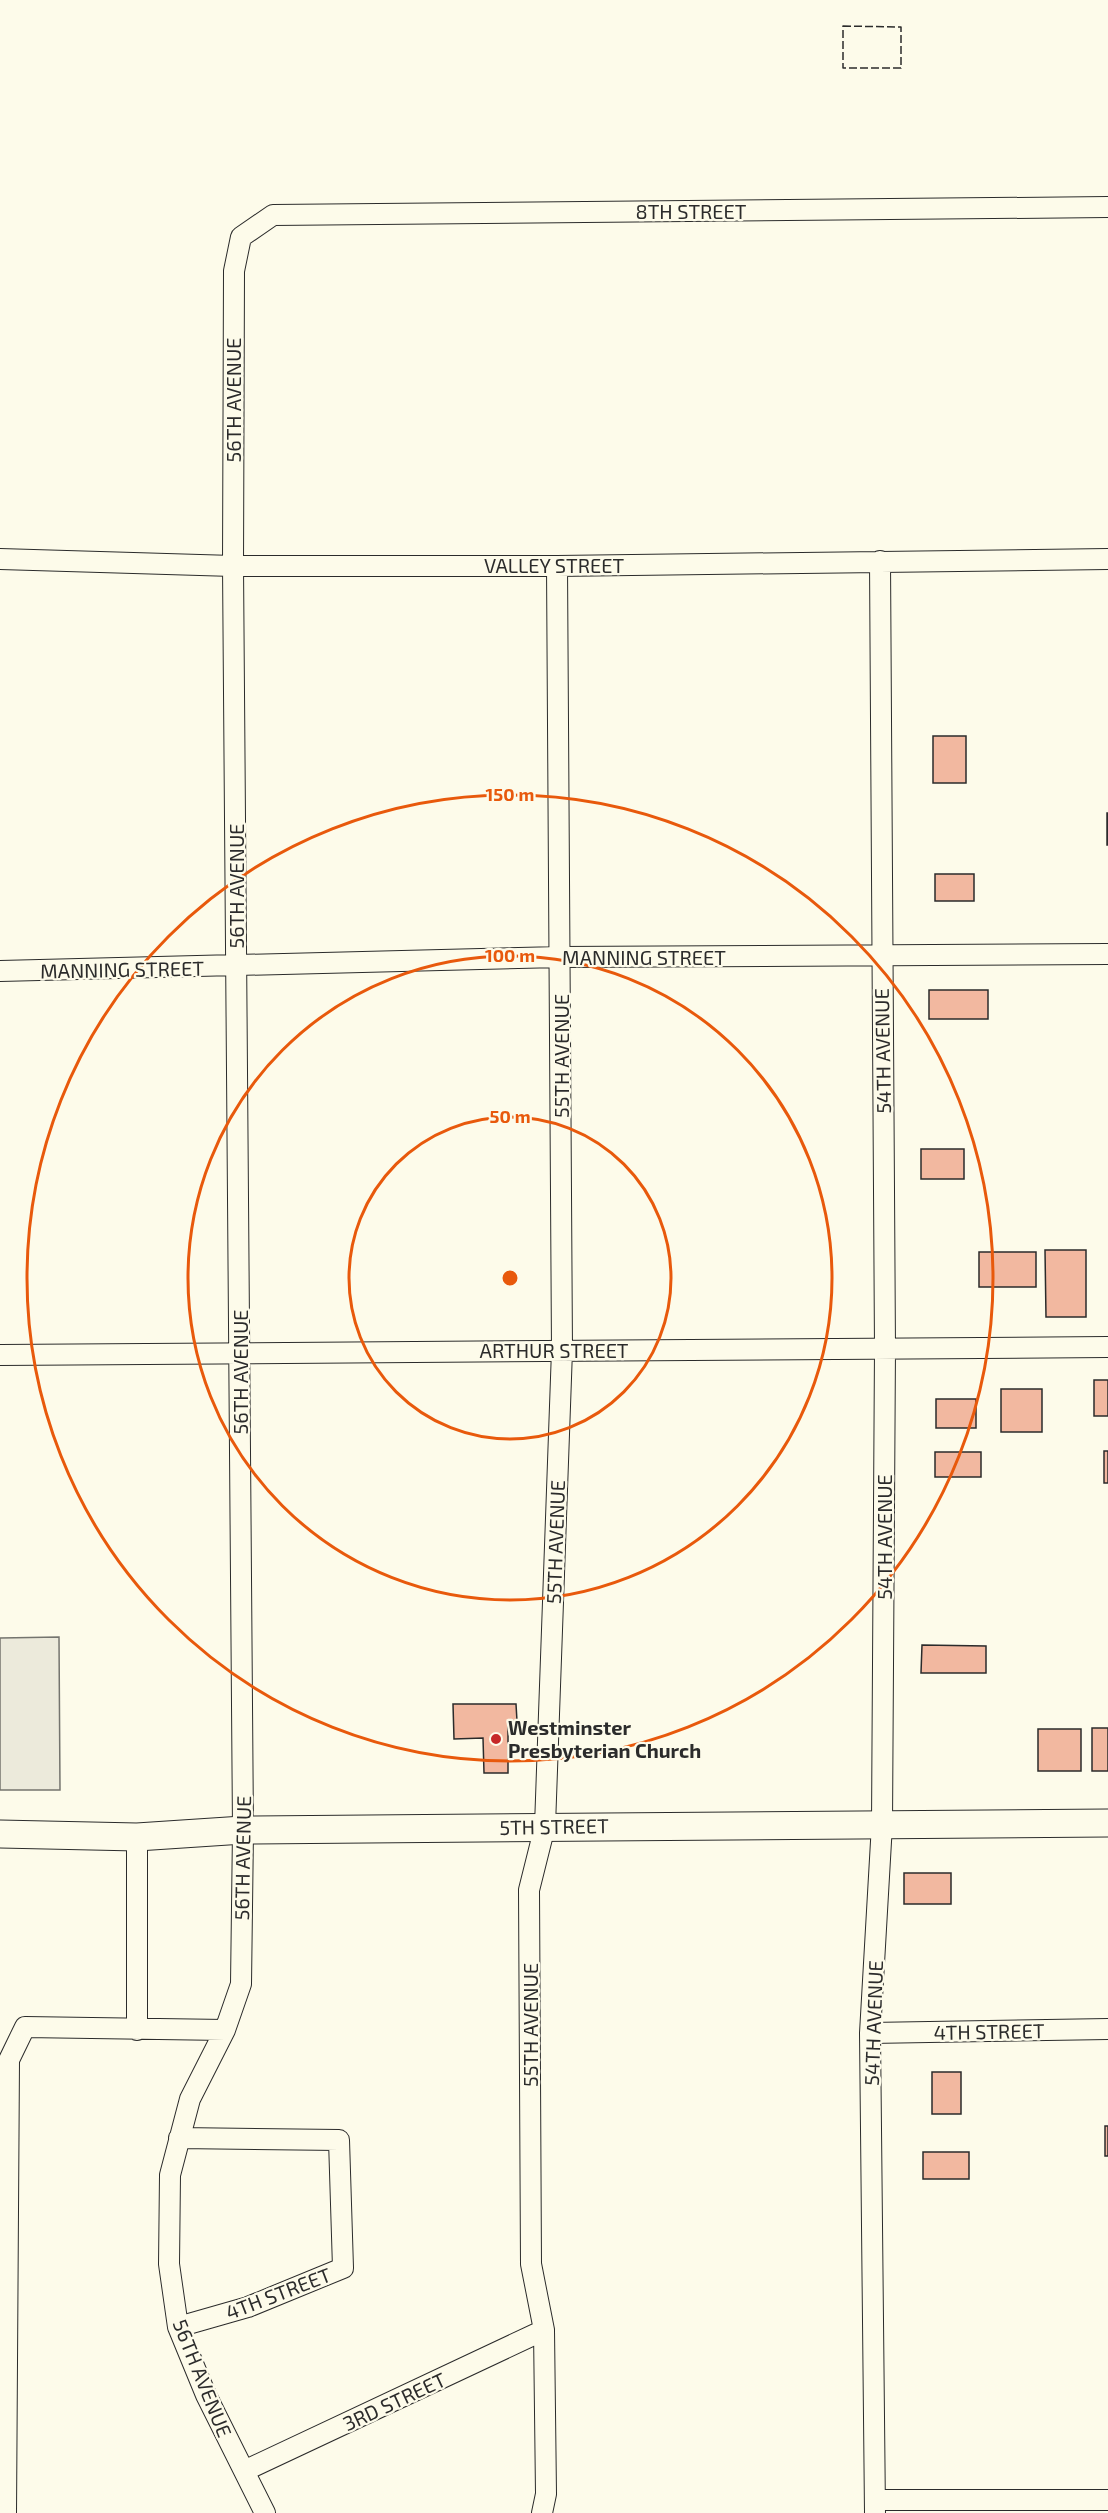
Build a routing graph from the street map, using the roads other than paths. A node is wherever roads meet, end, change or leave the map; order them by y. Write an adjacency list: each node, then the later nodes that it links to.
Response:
1 (1108, 207): 2 (street, 8TH STREET)
2 (273, 215): 6 (street, 56TH AVENUE)
3 (0, 559): 6 (street, VALLEY STREET)
4 (1108, 559): 5 (street, VALLEY STREET)
5 (880, 561): 7 (street, VALLEY STREET); 9 (street, 54TH AVENUE)
6 (233, 566): 7 (street, VALLEY STREET); 11 (street, 56TH AVENUE)
7 (557, 566): 10 (street, 55TH AVENUE)
8 (1108, 954): 9 (street, MANNING STREET)
9 (881, 956): 10 (street, MANNING STREET); 14 (street, 54TH AVENUE)
10 (560, 957): 11 (street, MANNING STREET); 15 (street, 55TH AVENUE)
11 (236, 966): 12 (street, MANNING STREET); 16 (street, 56TH AVENUE)
12 (0, 971)
13 (1108, 1347): 14 (street, ARTHUR STREET)
14 (885, 1348): 15 (street, ARTHUR STREET); 19 (street, 54TH AVENUE)
15 (562, 1350): 16 (street, ARTHUR STREET); 20 (street, 55TH AVENUE)
16 (240, 1352): 17 (street, ARTHUR STREET); 21 (street, 56TH AVENUE)
17 (0, 1355)
18 (1108, 1823): 19 (street, 5TH STREET)
19 (882, 1824): 20 (street, 5TH STREET); 27 (street, 54TH AVENUE)
20 (545, 1827): 21 (street, 5TH STREET); 30 (street, 55TH AVENUE)
21 (243, 1830): 23 (street, 5TH STREET); 26 (street, 56TH AVENUE)
22 (0, 1834): 23 (street, 5TH STREET)
23 (137, 1837): 25 (street)
24 (1108, 2029): 27 (street, 4TH STREET)
25 (137, 2030): 26 (street); 34 (street)
26 (225, 2030): 28 (street, 56TH AVENUE)
27 (870, 2033): 33 (street, 54TH AVENUE)
28 (180, 2138): 29 (street, 56TH AVENUE); 29 (street, 4TH STREET)
29 (178, 2327): 31 (street, 56TH AVENUE)
30 (544, 2330): 31 (street, 3RD STREET); 36 (street, 55TH AVENUE)
31 (244, 2471): 35 (street, 56TH AVENUE)
32 (1108, 2500): 33 (street)
33 (875, 2507)
34 (6, 2513)
35 (265, 2513)
36 (542, 2513)

